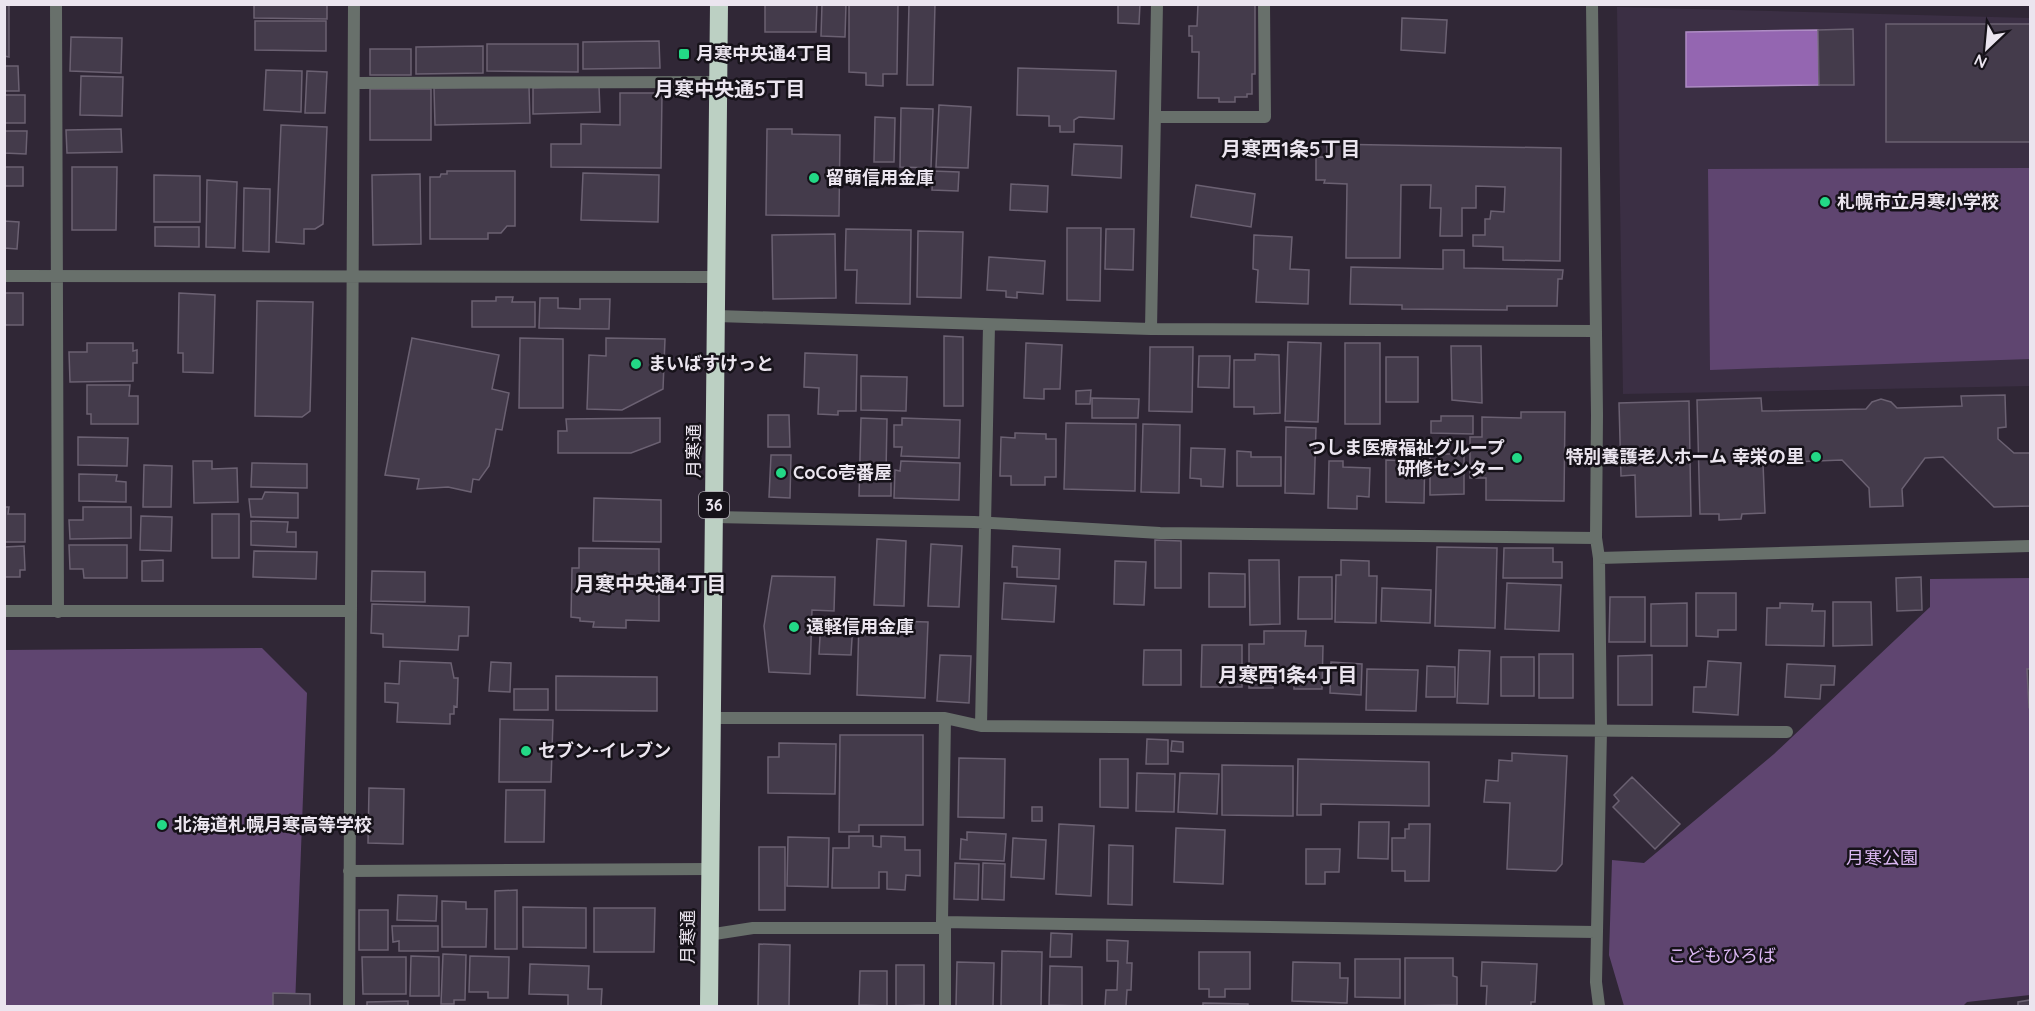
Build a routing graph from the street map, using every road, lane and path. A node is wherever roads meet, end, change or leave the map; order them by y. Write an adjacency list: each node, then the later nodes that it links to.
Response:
1 (56, 4): 10 (street)
2 (354, 4): 8 (street)
3 (719, 4): 7 (highway, 月寒通 / 36)
4 (1157, 4): 9 (street)
5 (1264, 4): 9 (street)
6 (1592, 4): 17 (street)
7 (718, 82): 8 (street); 12 (highway, 月寒通 / 36)
8 (354, 83): 13 (street)
9 (1156, 117): 16 (street)
10 (57, 275): 11 (street); 13 (street); 25 (street)
11 (4, 276)
12 (715, 277): 13 (street); 14 (highway, 月寒通 / 36)
13 (352, 278): 24 (street)
14 (717, 316): 15 (street); 18 (highway, 月寒通 / 36)
15 (989, 325): 16 (street); 19 (street)
16 (1151, 329): 17 (street)
17 (1596, 331): 20 (street)
18 (714, 517): 19 (street); 26 (highway, 月寒通 / 36)
19 (986, 524): 20 (street); 28 (street)
20 (1596, 538): 22 (street)
21 (2031, 546): 22 (street)
22 (1599, 558): 29 (street)
23 (4, 611): 25 (street)
24 (351, 611): 25 (street); 32 (street)
25 (58, 612)
26 (712, 718): 27 (street); 31 (highway, 月寒通 / 36)
27 (945, 718): 28 (street); 33 (street)
28 (981, 726): 29 (street)
29 (1601, 730): 30 (street); 34 (street)
30 (1787, 732)
31 (711, 869): 32 (street); 35 (highway, 月寒通 / 36)
32 (349, 871): 36 (street)
33 (943, 925): 34 (street); 35 (street); 38 (street)
34 (1596, 932): 39 (street)
35 (708, 934): 37 (highway, 月寒通 / 36)
36 (349, 1006)
37 (709, 1006)
38 (945, 1006)
39 (1599, 1006)

